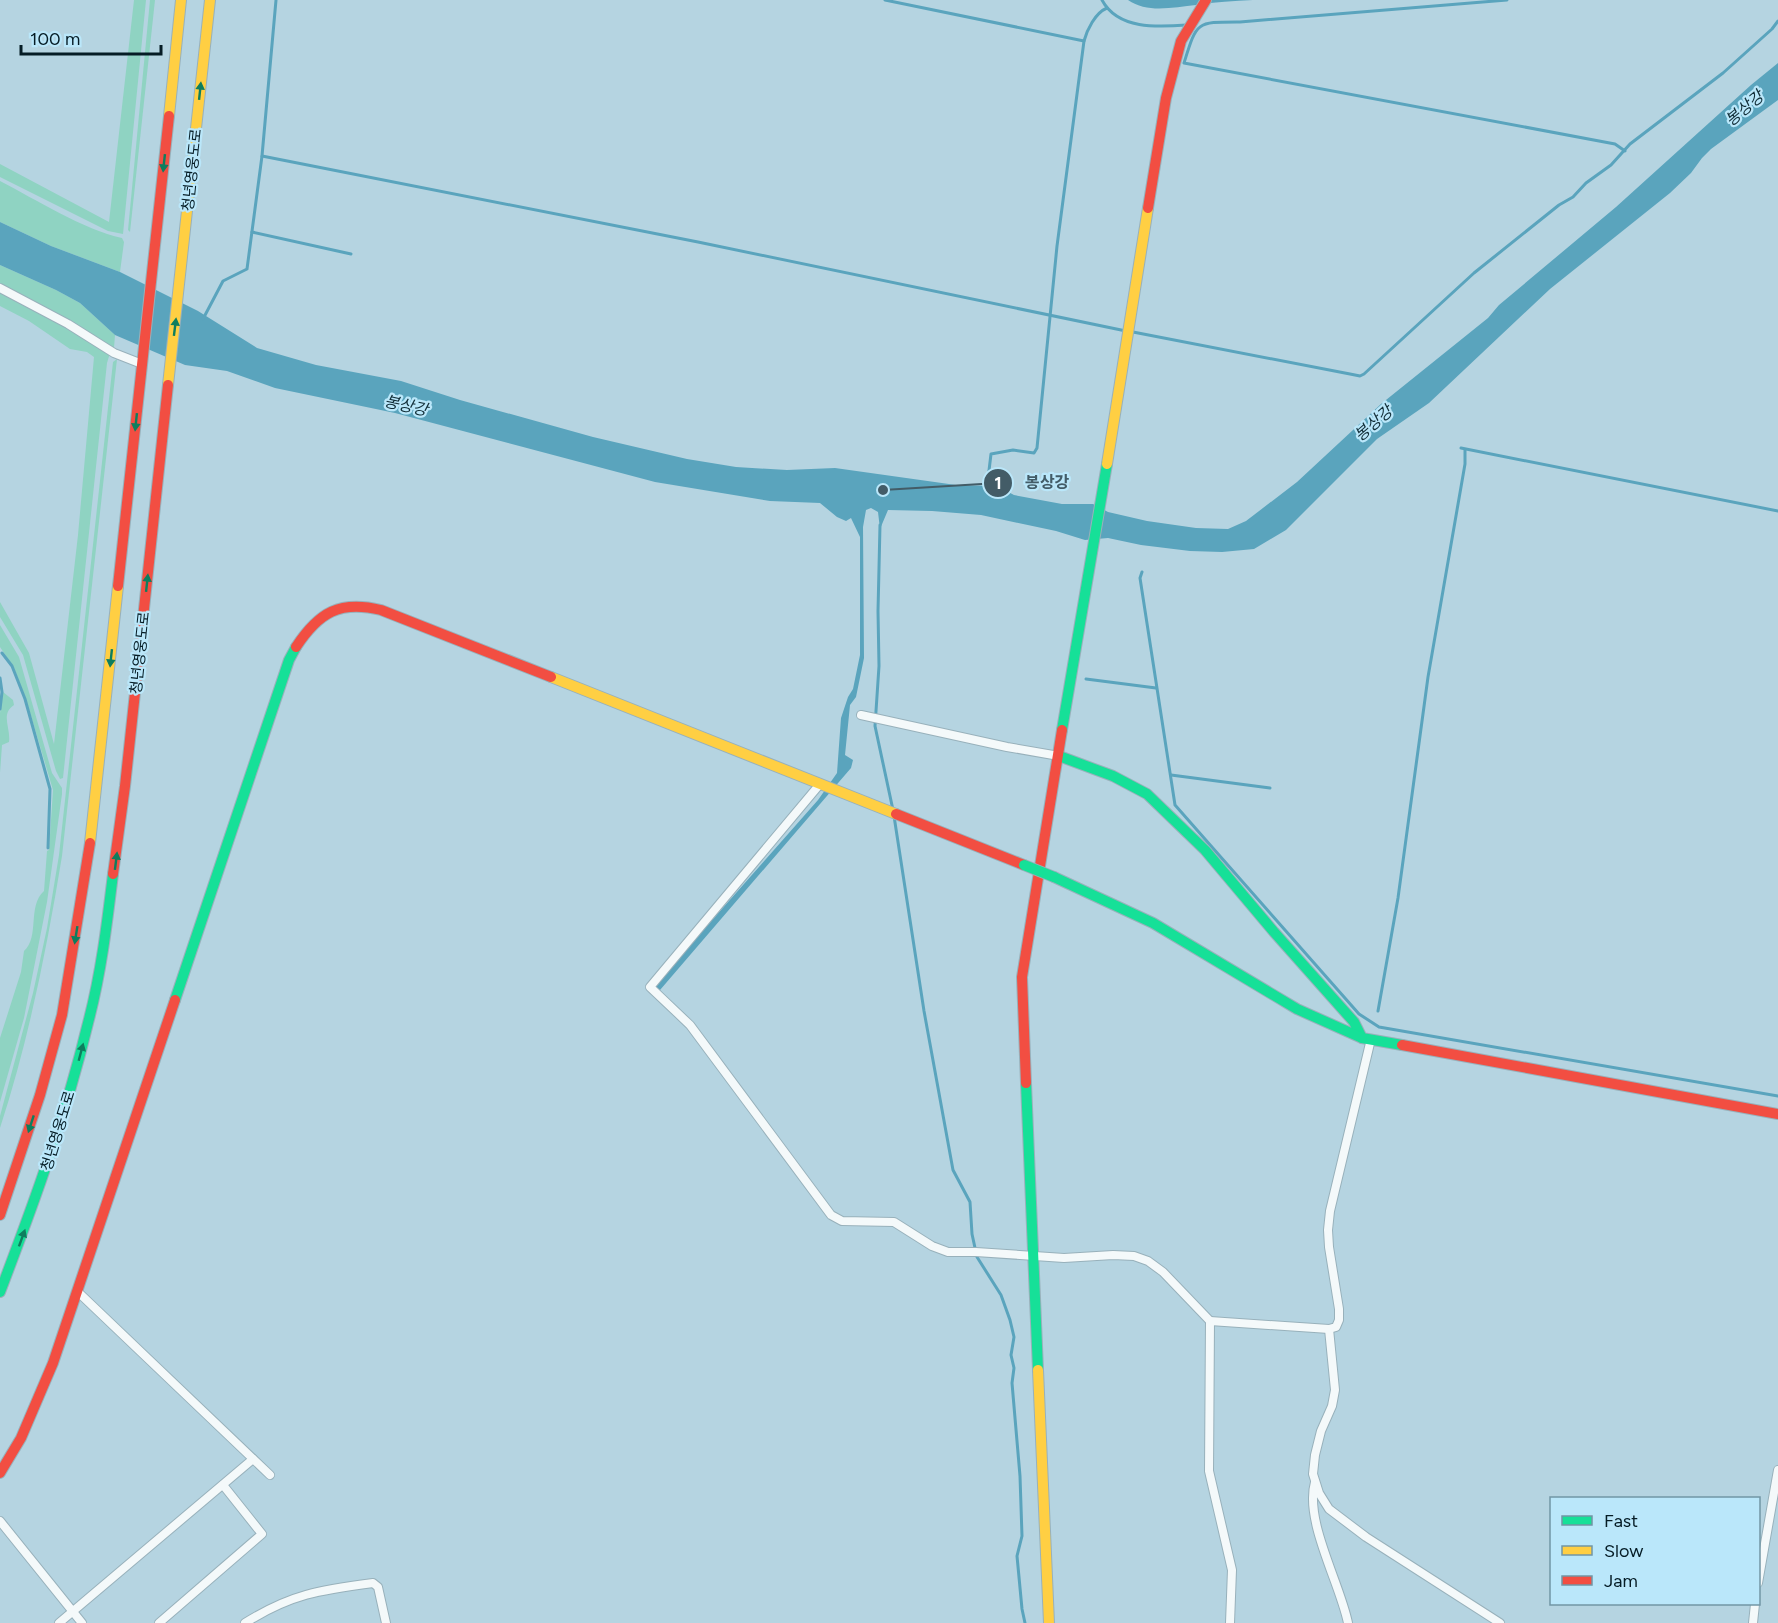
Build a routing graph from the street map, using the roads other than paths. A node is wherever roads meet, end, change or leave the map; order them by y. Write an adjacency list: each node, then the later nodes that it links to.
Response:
1 (181, 0): 5 (main road, 청년영웅도로, one-way to 5)
2 (210, 0): 14 (main road, 청년영웅도로, one-way to 2)
3 (1206, 0): 7 (main road)
4 (0, 288): 5 (street)
5 (142, 364): 11 (main road, 청년영웅도로, one-way to 11)
6 (861, 714): 7 (street)
7 (1057, 766): 9 (main road); 12 (main road)
8 (822, 785): 9 (main road, bridge); 12 (street); 13 (main road)
9 (1366, 1038): 10 (main road); 16 (street)
10 (1778, 1114)
11 (0, 1215)
12 (1035, 1255): 15 (street); 32 (main road)
13 (77, 1291): 17 (street); 19 (main road)
14 (0, 1292)
15 (1210, 1321): 16 (street); 33 (street)
16 (1329, 1329): 21 (street)
17 (253, 1459): 20 (street); 22 (street)
18 (1778, 1470): 24 (street)
19 (0, 1473)
20 (270, 1475)
21 (1315, 1481): 34 (street); 35 (street)
22 (223, 1485): 26 (street); 29 (street)
23 (0, 1521): 26 (street)
24 (1760, 1572)
25 (1755, 1605): 36 (street)
26 (74, 1612): 27 (street); 28 (street)
27 (59, 1623)
28 (82, 1623)
29 (159, 1623)
30 (245, 1623): 31 (street)
31 (386, 1623)
32 (1049, 1623)
33 (1230, 1623)
34 (1348, 1623)
35 (1500, 1623)
36 (1753, 1623)

